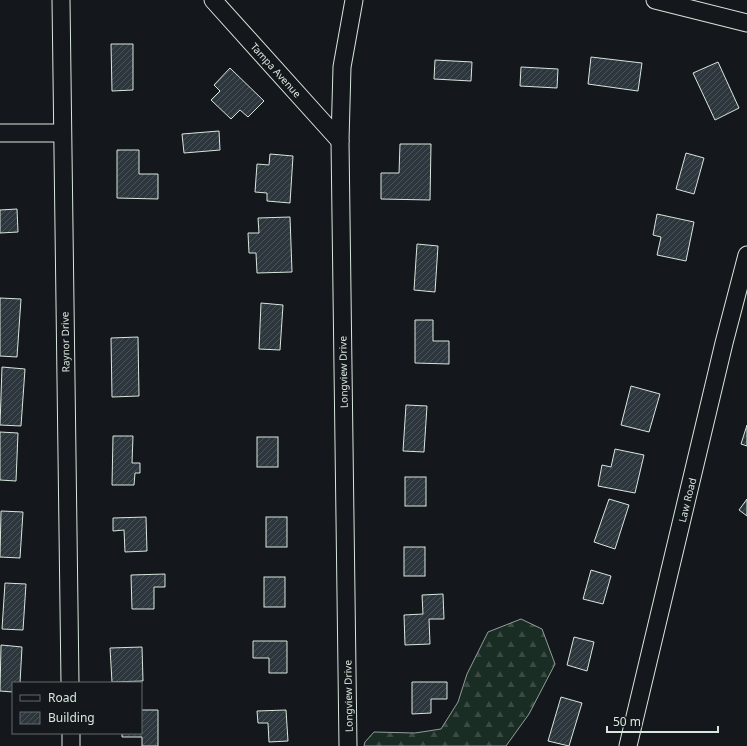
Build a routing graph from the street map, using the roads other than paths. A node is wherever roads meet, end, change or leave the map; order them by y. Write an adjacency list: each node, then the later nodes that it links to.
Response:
1 (61, 0): 7 (street, Raynor Drive)
2 (213, 0): 8 (street, Tampa Avenue)
3 (354, 0): 8 (street, Longview Drive)
4 (655, 0): 5 (street)
5 (747, 24)
6 (0, 133): 7 (street)
7 (62, 133): 10 (street, Raynor Drive)
8 (340, 141): 13 (street, Longview Drive)
9 (747, 255): 14 (street, Law Road)
10 (70, 682)
11 (71, 734): 12 (street)
12 (71, 746)
13 (348, 746)
14 (628, 746)

